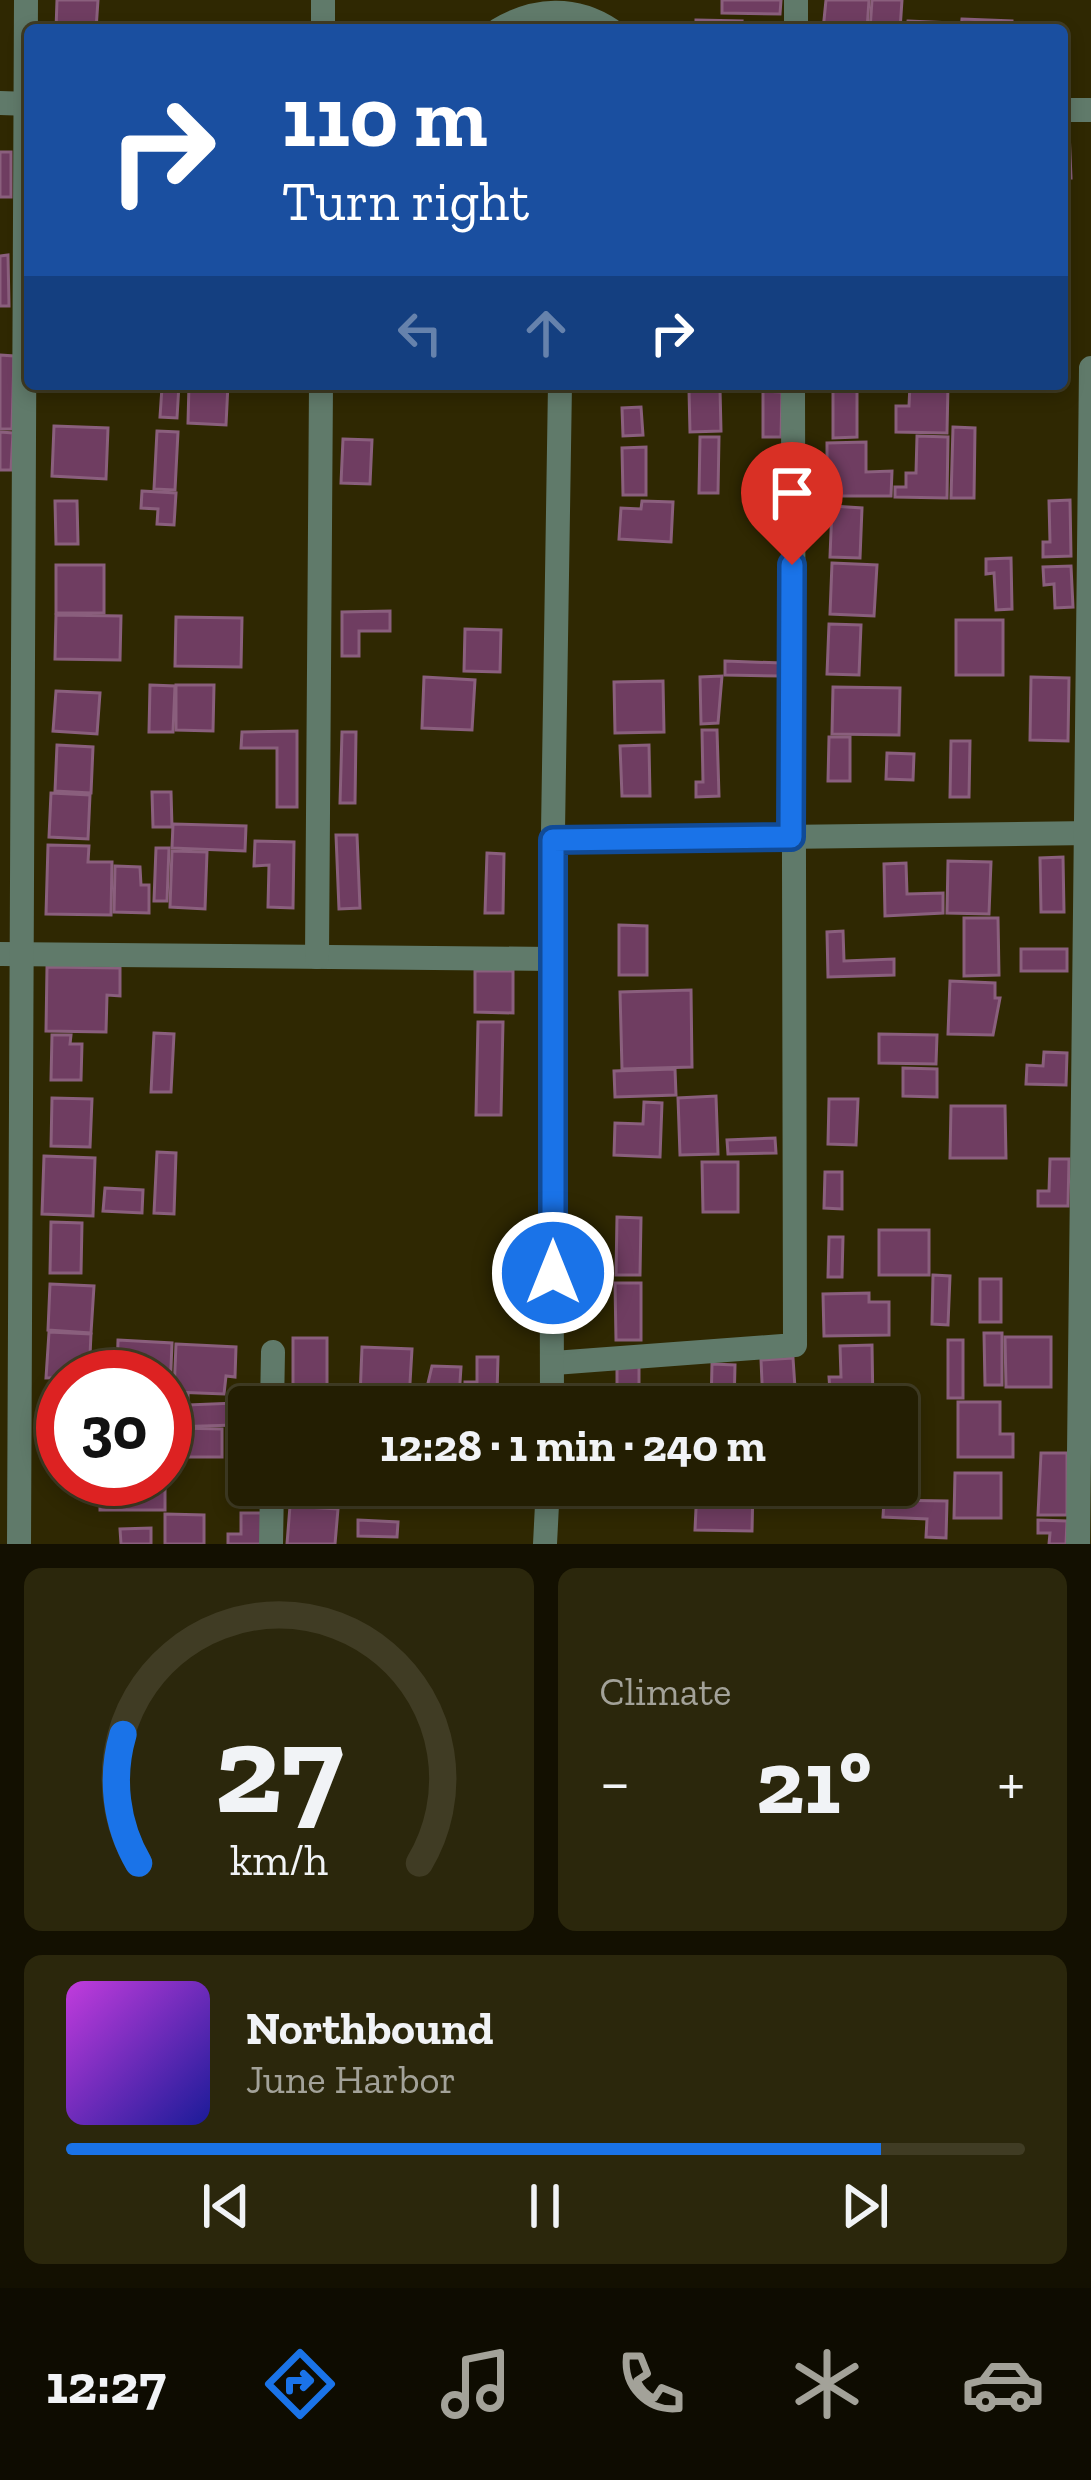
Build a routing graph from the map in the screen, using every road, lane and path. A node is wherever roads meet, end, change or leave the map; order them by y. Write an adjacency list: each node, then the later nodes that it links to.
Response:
1 (558, 6): 2 (street); 3 (street)
2 (512, 24)
3 (599, 24)
4 (24, 26): 5 (street)
5 (18, 104): 13 (street)
6 (1091, 368): 10 (street)
7 (321, 390): 14 (street)
8 (560, 390): 12 (street)
9 (793, 390): 11 (street)
10 (1089, 833): 11 (street); 25 (street)
11 (791, 837): 12 (street); 17 (street)
12 (553, 840): 15 (street)
13 (10, 954): 14 (street); 22 (street)
14 (317, 957): 15 (street)
15 (551, 958): 17 (street)
16 (273, 1352): 18 (street)
17 (554, 1363): 19 (street)
18 (272, 1386)
19 (553, 1386)
20 (272, 1506): 23 (street)
21 (547, 1506): 24 (street)
22 (20, 1544)
23 (272, 1544)
24 (545, 1544)
25 (1078, 1544)

